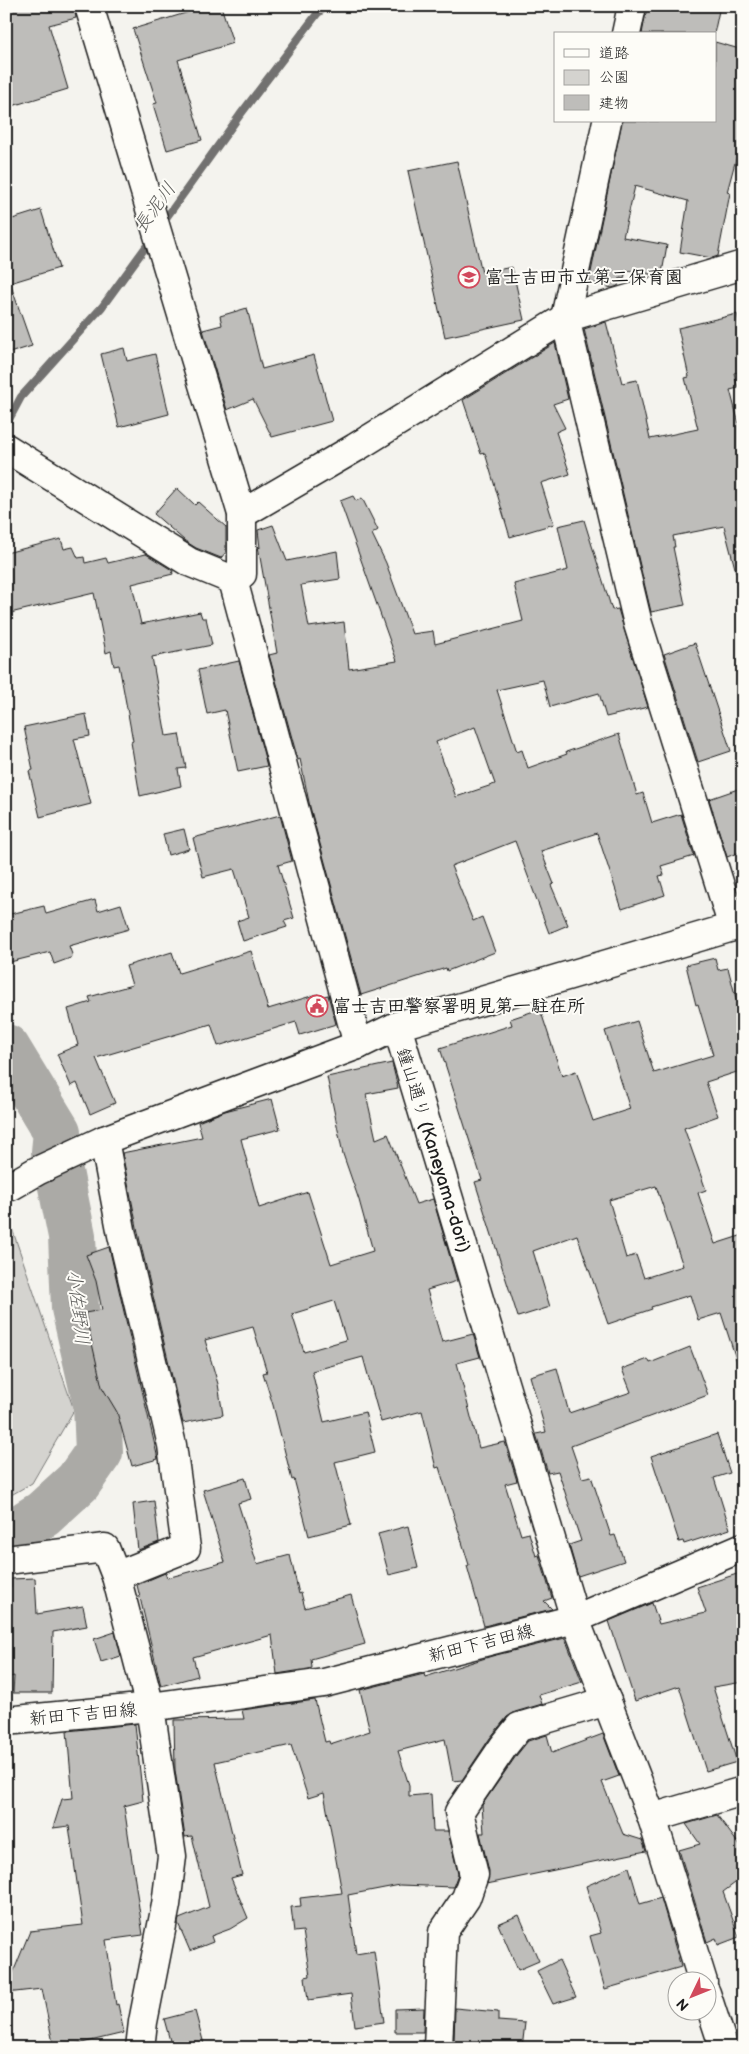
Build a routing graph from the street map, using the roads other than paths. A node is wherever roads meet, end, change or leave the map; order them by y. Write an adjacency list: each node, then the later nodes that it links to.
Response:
1 (89, 6): 8 (street)
2 (632, 6): 3 (street)
3 (626, 32)
4 (607, 122): 6 (street)
5 (743, 265): 6 (street)
6 (565, 318): 8 (street); 10 (street)
7 (6, 448): 9 (street)
8 (242, 514): 9 (street)
9 (233, 580): 12 (street)
10 (738, 926): 11 (street, 鐘山通り (Kaneyama-dori))
11 (397, 1026): 12 (street); 18 (street, 鐘山通り (Kaneyama-dori))
12 (358, 1045): 13 (street)
13 (104, 1140): 14 (street); 17 (street)
14 (11, 1186)
15 (743, 1547): 18 (street, 新田下吉田線)
16 (6, 1560): 17 (street)
17 (116, 1576): 20 (street)
18 (575, 1619): 19 (street); 20 (street, 新田下吉田線)
19 (607, 1701): 23 (street); 27 (street)
20 (150, 1707): 21 (street, 新田下吉田線); 26 (street)
21 (6, 1720)
22 (743, 1791): 23 (street)
23 (652, 1818): 24 (street)
24 (700, 1972)
25 (715, 2022): 28 (street)
26 (140, 2048)
27 (438, 2048)
28 (724, 2048)

